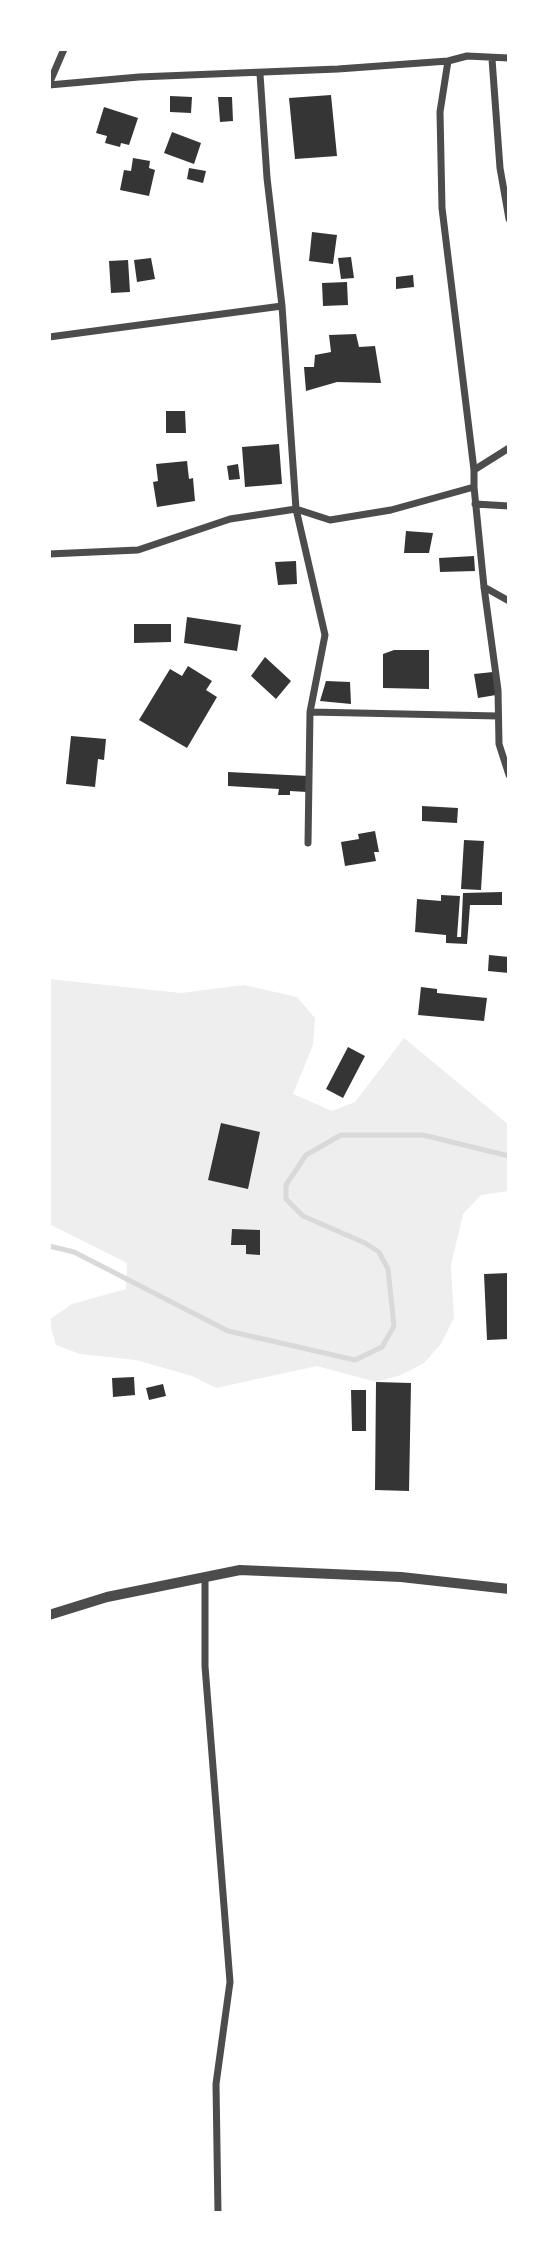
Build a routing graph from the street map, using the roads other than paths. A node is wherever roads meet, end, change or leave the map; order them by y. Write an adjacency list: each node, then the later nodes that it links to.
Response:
1 (64, 49): 7 (street)
2 (467, 52): 4 (street); 5 (street)
3 (509, 58): 4 (street)
4 (492, 59): 8 (street)
5 (449, 61): 6 (street); 12 (street)
6 (260, 74): 7 (street); 9 (street)
7 (49, 84)
8 (509, 219)
9 (282, 306): 10 (street); 16 (street)
10 (49, 337)
11 (509, 448): 12 (street)
12 (474, 470): 13 (street)
13 (474, 487): 14 (street); 16 (street)
14 (475, 504): 15 (street); 18 (street)
15 (509, 506)
16 (296, 509): 17 (street); 20 (street)
17 (49, 554)
18 (484, 587): 19 (street); 21 (street)
19 (509, 601)
20 (310, 712): 21 (street); 23 (street)
21 (498, 716): 22 (street)
22 (509, 775)
23 (307, 843)
24 (205, 1578): 25 (street); 26 (street); 27 (street)
25 (509, 1589)
26 (49, 1615)
27 (218, 2213)

